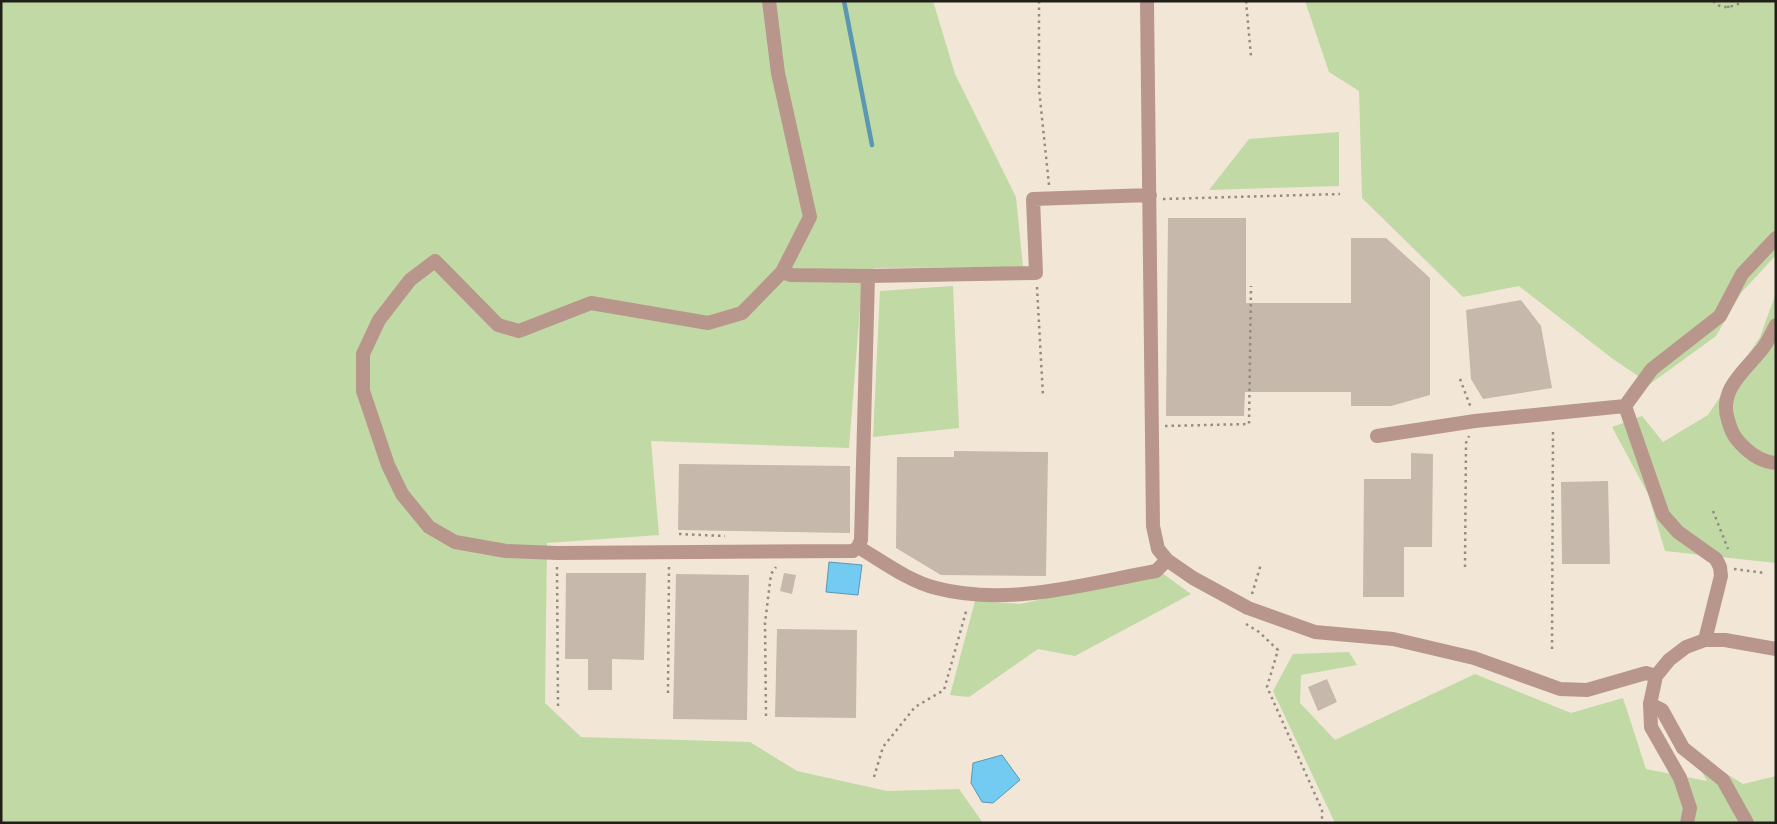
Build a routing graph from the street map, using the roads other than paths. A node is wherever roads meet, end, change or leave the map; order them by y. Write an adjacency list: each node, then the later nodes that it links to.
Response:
1 (769, 1): 5 (street)
2 (1147, 1): 3 (street)
3 (1150, 195): 6 (street); 12 (street)
4 (1776, 238): 8 (street)
5 (782, 272): 6 (street); 11 (street)
6 (868, 276): 11 (street)
7 (1776, 325): 10 (street)
8 (1625, 406): 9 (street); 13 (street)
9 (1377, 436)
10 (1776, 463)
11 (858, 547): 12 (street)
12 (1167, 560): 15 (street)
13 (1705, 640): 14 (street); 15 (street)
14 (1776, 649)
15 (1656, 676): 16 (street)
16 (1650, 704): 17 (street); 18 (street)
17 (1687, 823)
18 (1747, 823)

